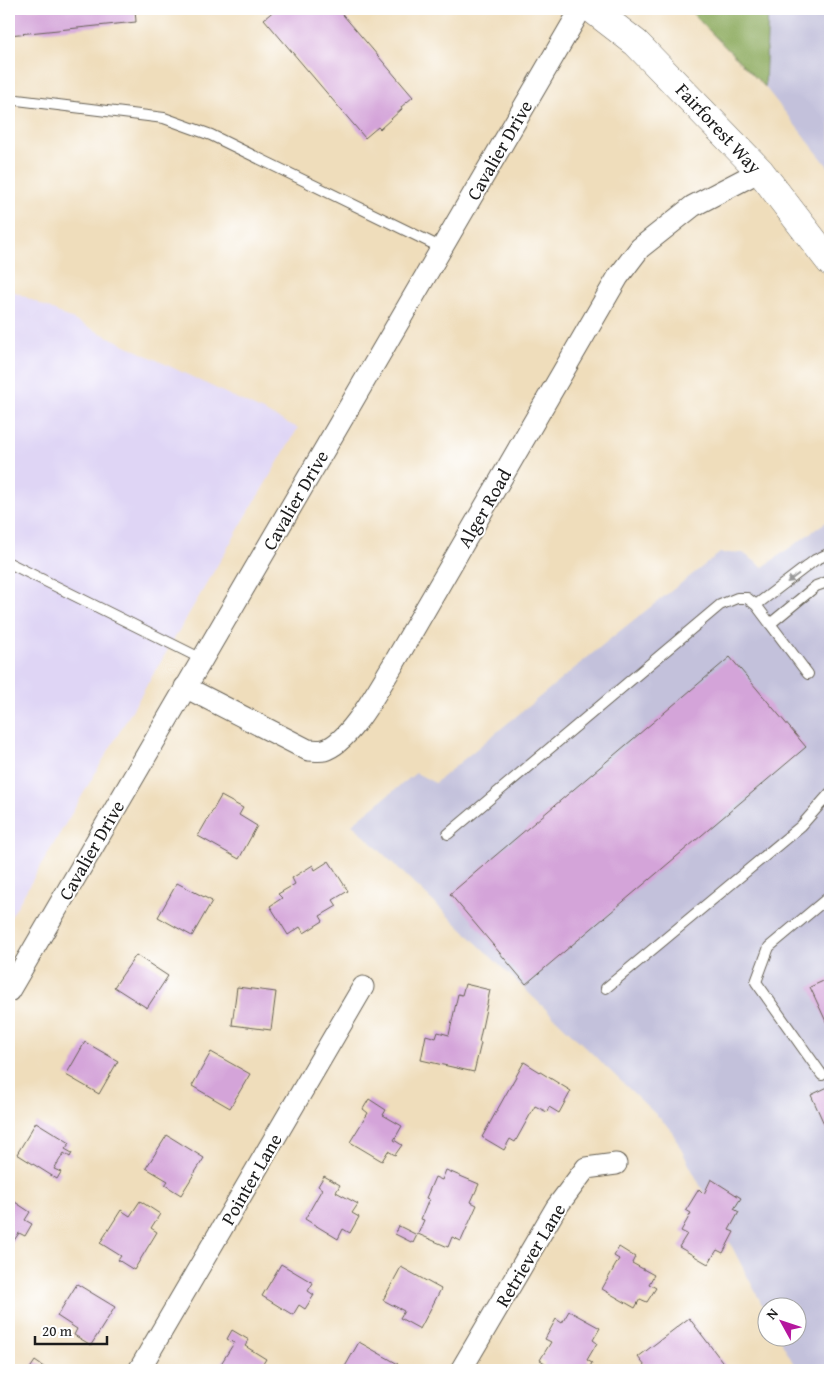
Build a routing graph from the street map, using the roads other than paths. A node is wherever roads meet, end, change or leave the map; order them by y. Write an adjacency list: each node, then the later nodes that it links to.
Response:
1 (581, 9): 5 (street, Cavalier Drive)
2 (592, 9): 4 (main road, Fairforest Way)
3 (9, 99): 5 (lane)
4 (760, 171): 6 (main road, Fairforest Way); 14 (street, Alger Road)
5 (442, 248): 12 (street, Cavalier Drive)
6 (830, 262)
7 (830, 552): 10 (lane, one-way to 10)
8 (9, 563): 12 (lane)
9 (830, 581): 11 (lane)
10 (756, 605): 11 (lane); 16 (lane)
11 (770, 624): 13 (lane)
12 (202, 659): 14 (street, Cavalier Drive)
13 (808, 674)
14 (186, 687): 20 (street, Cavalier Drive)
15 (830, 794): 19 (lane)
16 (448, 834)
17 (830, 896): 21 (lane)
18 (363, 987): 23 (street, Pointer Lane)
19 (606, 988)
20 (9, 991)
21 (822, 1075)
22 (616, 1164): 24 (street, Retriever Lane)
23 (138, 1370)
24 (462, 1370)

